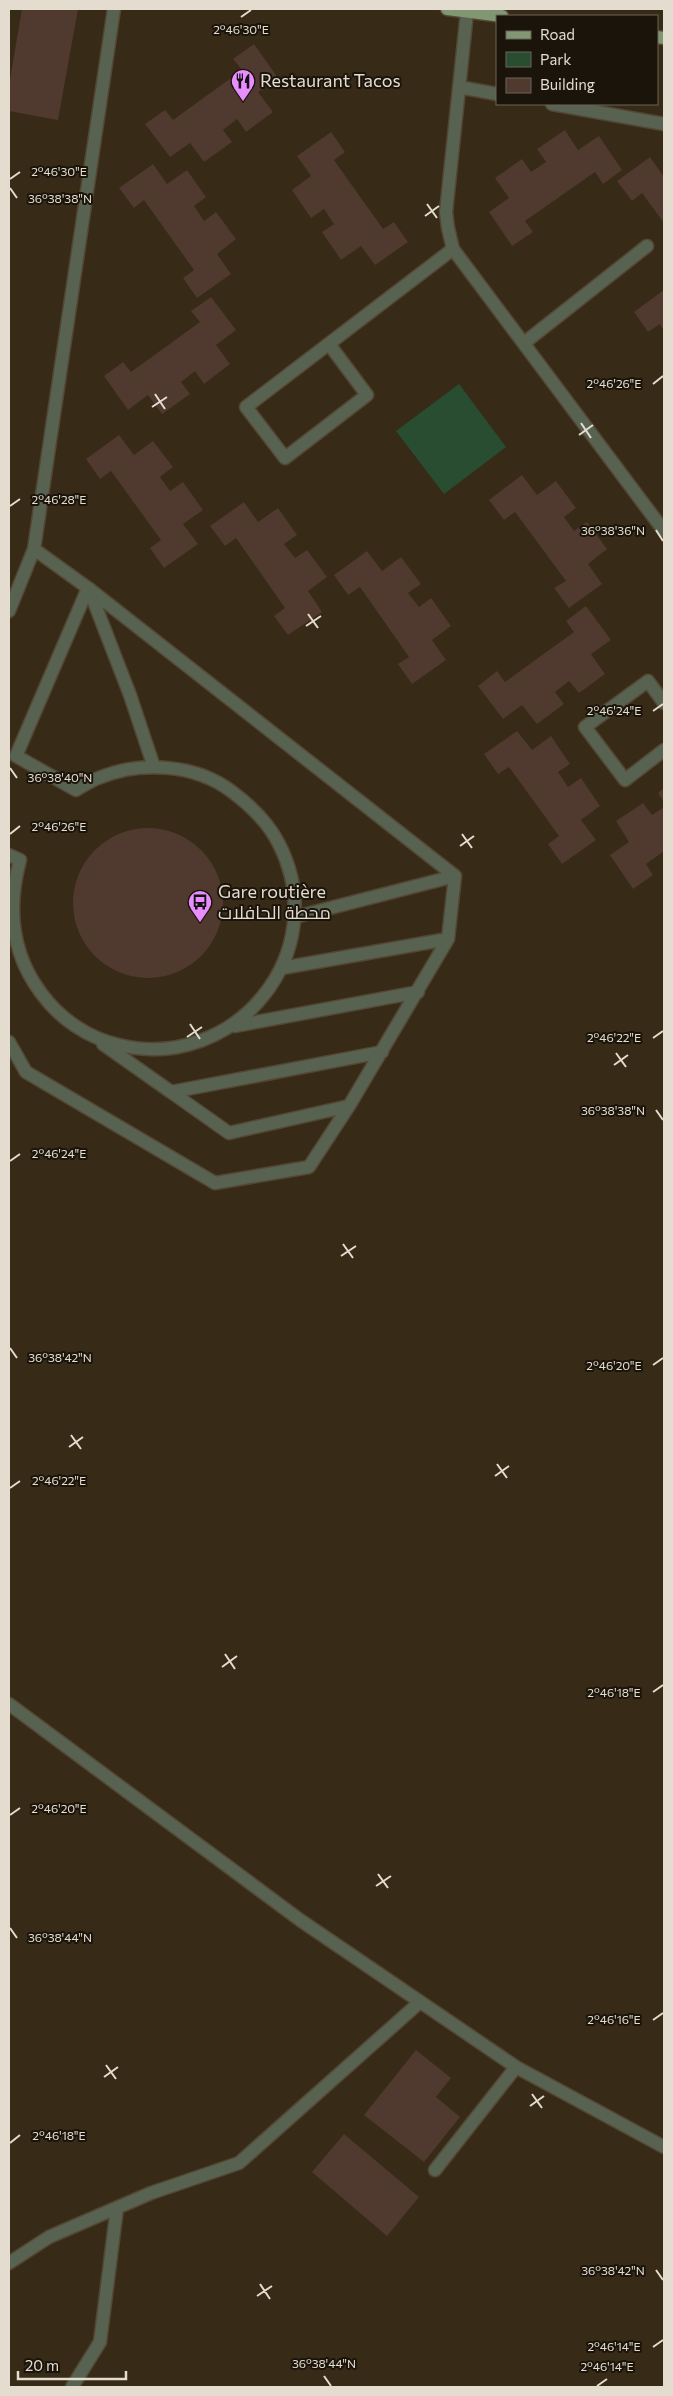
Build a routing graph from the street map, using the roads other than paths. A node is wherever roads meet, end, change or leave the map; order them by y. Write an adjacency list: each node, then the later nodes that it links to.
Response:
1 (114, 9): 14 (street)
2 (447, 9): 3 (main road)
3 (467, 12): 4 (main road); 5 (street)
4 (496, 15)
5 (459, 87): 6 (street); 10 (street)
6 (496, 94)
7 (558, 105): 8 (street)
8 (664, 124)
9 (647, 246): 11 (street)
10 (453, 249): 11 (street); 12 (street)
11 (524, 343): 13 (street)
12 (329, 344): 12 (street)
13 (664, 531)
14 (34, 549): 15 (street); 16 (street)
15 (88, 588): 19 (street); 19 (street); 21 (street)
16 (9, 611)
17 (663, 698): 18 (street)
18 (664, 750)
19 (154, 767): 22 (street)
20 (9, 855): 25 (street)
21 (455, 876): 22 (street); 23 (street)
22 (294, 917): 26 (street)
23 (448, 939): 26 (street); 27 (street)
24 (9, 953): 25 (street)
25 (21, 958): 29 (street)
26 (282, 968): 28 (street)
27 (418, 992): 28 (street); 31 (street)
28 (232, 1026): 29 (street)
29 (86, 1032): 32 (street)
30 (9, 1042): 33 (street)
31 (382, 1052): 32 (street); 33 (street)
32 (171, 1092): 33 (street)
33 (349, 1106)
34 (9, 1704): 35 (street)
35 (420, 2002): 36 (street); 39 (street)
36 (516, 2067): 37 (street); 38 (street)
37 (664, 2147)
38 (435, 2170)
39 (117, 2208): 40 (street); 41 (street)
40 (9, 2263)
41 (72, 2387)

